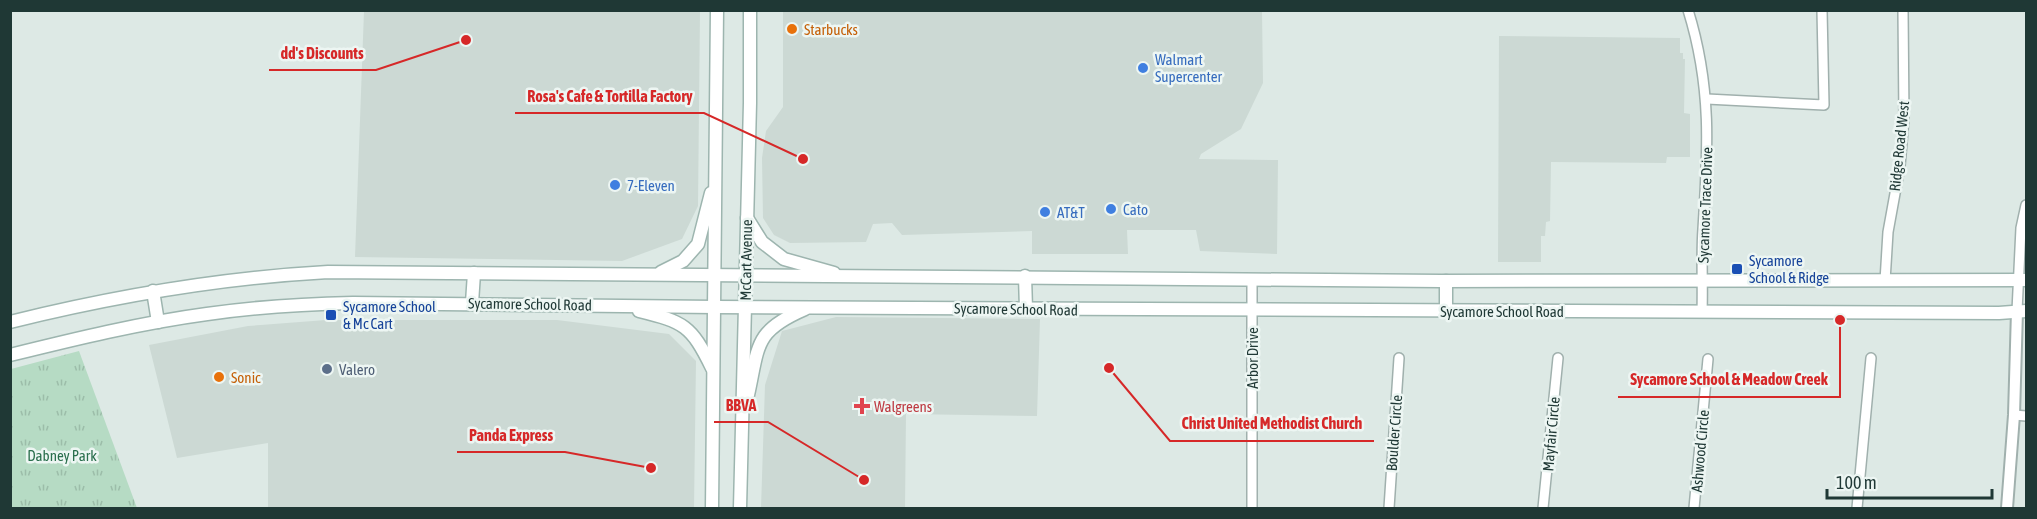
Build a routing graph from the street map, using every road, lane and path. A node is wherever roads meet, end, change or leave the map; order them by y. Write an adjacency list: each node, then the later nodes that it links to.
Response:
1 (717, 10): 7 (main road, McCart Avenue)
2 (750, 10): 9 (main road, McCart Avenue)
3 (1688, 10): 6 (street, Sycamore Trace Drive)
4 (1822, 10): 6 (street)
5 (1904, 10): 20 (street, Ridge Road West)
6 (1707, 99): 19 (street, Sycamore Trace Drive)
7 (716, 175): 11 (main road); 12 (main road, McCart Avenue)
8 (2026, 205): 18 (street)
9 (747, 218): 14 (main road, McCart Avenue); 15 (main road)
10 (474, 273): 11 (main road, Sycamore School Road); 21 (main road, Sycamore School Road); 22 (main road)
11 (659, 273): 12 (main road, Sycamore School Road)
12 (715, 276): 14 (main road, Sycamore School Road); 24 (main road, McCart Avenue)
13 (1025, 276): 15 (main road, Sycamore School Road); 16 (main road, Sycamore School Road); 27 (main road)
14 (746, 277): 15 (main road, Sycamore School Road); 25 (main road, McCart Avenue)
15 (847, 277)
16 (1252, 279): 17 (main road, Sycamore School Road); 28 (street, Arbor Drive)
17 (1446, 280): 19 (main road, Sycamore School Road); 29 (main road)
18 (2022, 280): 20 (main road, Sycamore School Road); 30 (street)
19 (1703, 281): 20 (main road, Sycamore School Road); 31 (street, Sycamore Trace Drive)
20 (1885, 281)
21 (153, 291): 32 (main road); 33 (main road, Sycamore School Road)
22 (472, 303): 23 (main road, Sycamore School Road); 32 (main road, Sycamore School Road)
23 (617, 305): 24 (main road, Sycamore School Road); 39 (main road)
24 (715, 307): 25 (main road, Sycamore School Road); 39 (main road, McCart Avenue)
25 (745, 307): 26 (main road, Sycamore School Road); 42 (main road, McCart Avenue)
26 (809, 307): 27 (main road, Sycamore School Road); 42 (main road)
27 (1026, 309): 28 (main road, Sycamore School Road)
28 (1252, 310): 29 (main road, Sycamore School Road); 45 (street, Arbor Drive)
29 (1446, 310): 31 (main road, Sycamore School Road)
30 (2022, 311): 31 (main road, Sycamore School Road); 40 (street)
31 (1702, 312)
32 (158, 321): 34 (main road, Sycamore School Road)
33 (10, 322)
34 (10, 355)
35 (1399, 358): 46 (street, Boulder Circle)
36 (1558, 358): 47 (street, Mayfair Circle)
37 (1871, 358): 49 (street)
38 (1708, 359): 48 (street, Ashwood Circle)
39 (715, 373): 43 (main road, McCart Avenue)
40 (2014, 415): 41 (street); 50 (street)
41 (2026, 416)
42 (742, 422): 44 (main road, McCart Avenue)
43 (712, 508)
44 (740, 508)
45 (1252, 508)
46 (1389, 508)
47 (1543, 508)
48 (1694, 508)
49 (1857, 508)
50 (2007, 508)

